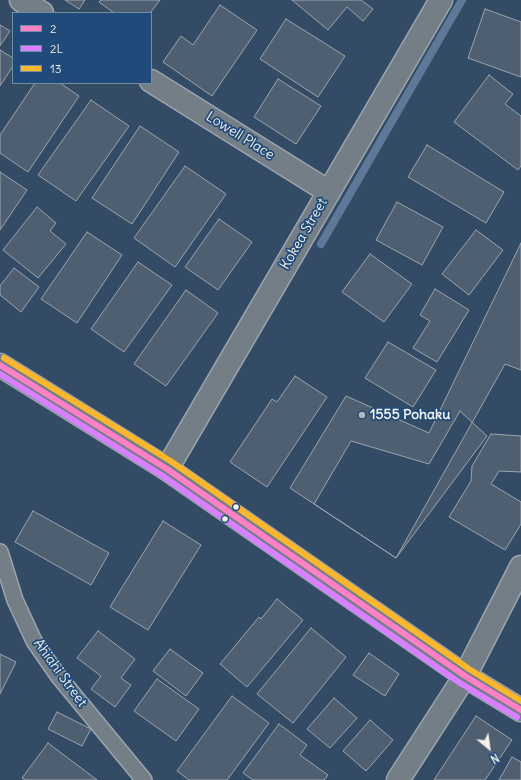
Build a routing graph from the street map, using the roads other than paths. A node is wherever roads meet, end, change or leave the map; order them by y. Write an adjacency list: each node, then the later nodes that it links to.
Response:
1 (22, 0): 3 (street)
2 (441, 0): 5 (street, Kokea Street)
3 (40, 12)
4 (152, 82): 5 (street, Lowell Place)
5 (329, 192): 7 (street, Kokea Street)
6 (0, 365): 7 (street)
7 (167, 469): 10 (street)
8 (0, 552): 12 (lane, Ahiahi Street)
9 (521, 567): 10 (street)
10 (465, 676): 11 (street); 13 (street)
11 (521, 710)
12 (144, 780)
13 (398, 780)

